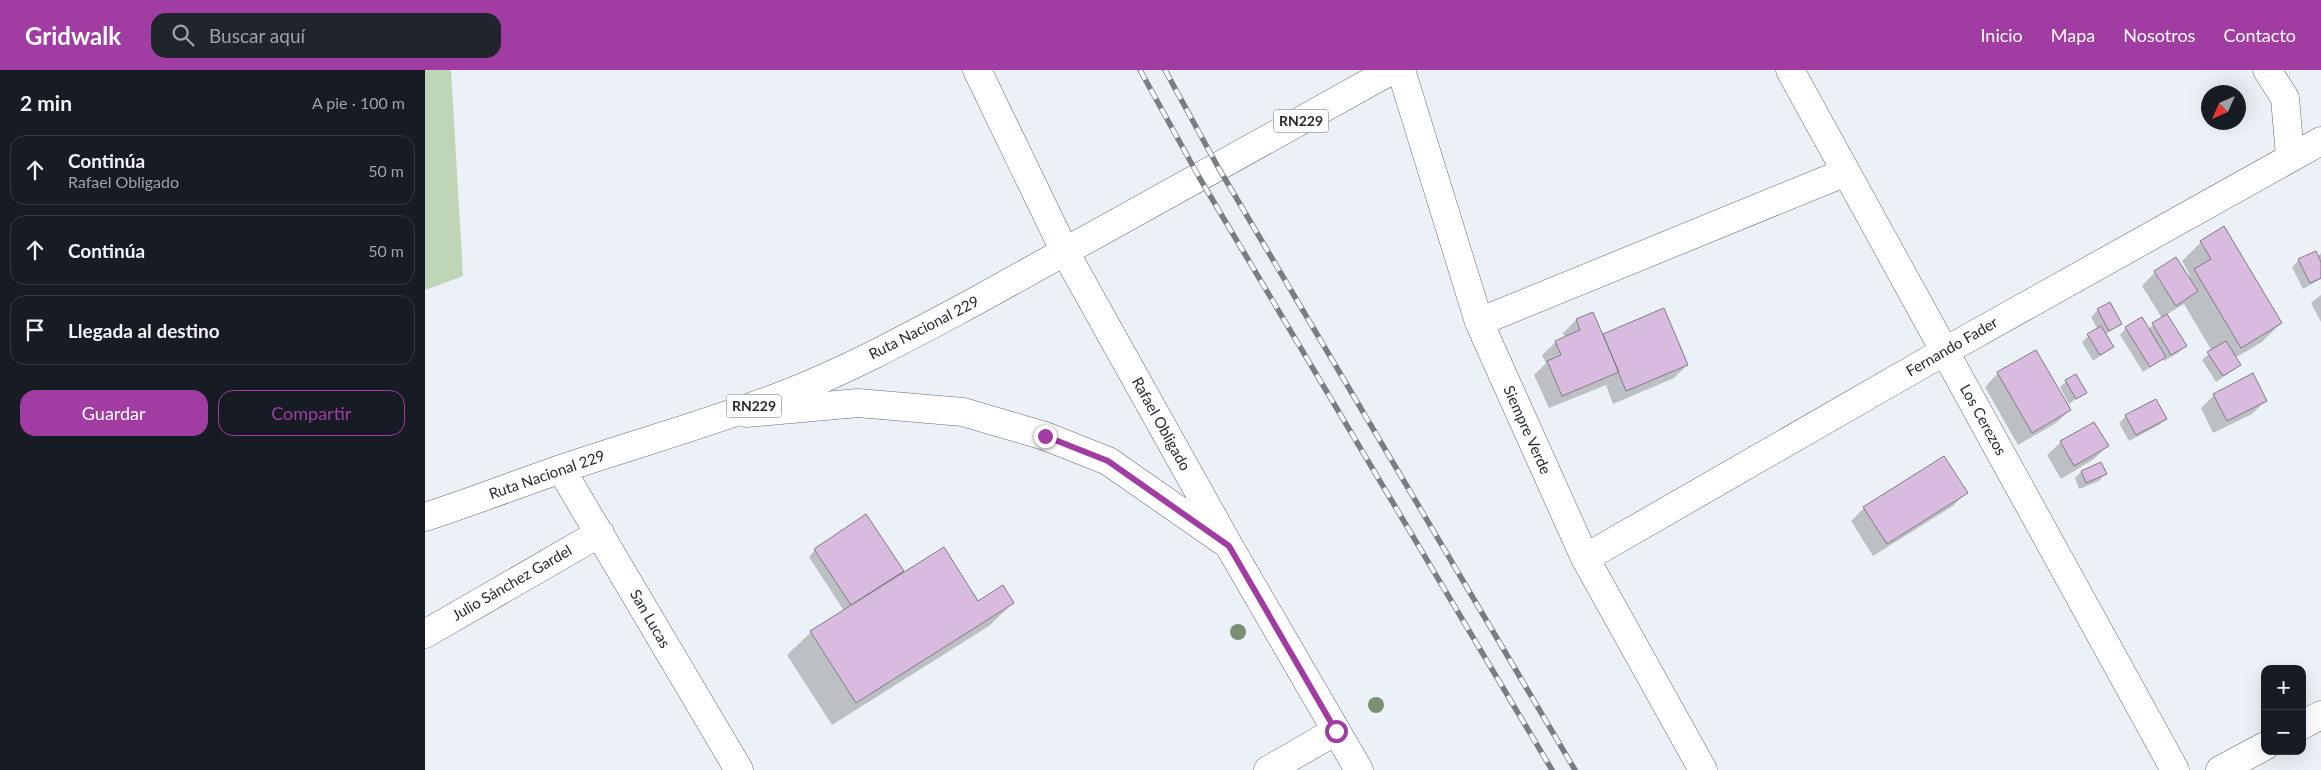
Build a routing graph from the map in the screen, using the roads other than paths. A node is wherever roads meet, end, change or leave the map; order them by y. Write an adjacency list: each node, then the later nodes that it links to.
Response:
1 (977, 70): 9 (main road, Rafael Obligado)
2 (1392, 70): 9 (main road, Ruta Nacional 229 / RN229)
3 (1401, 70): 10 (main road, Siempre Verde)
4 (1790, 70): 8 (main road, Los Cerezos)
5 (2267, 70): 7 (main road)
6 (2321, 140): 7 (main road, Fernando Fader)
7 (2290, 156): 11 (main road, Fernando Fader)
8 (1846, 172): 10 (main road); 11 (main road, Los Cerezos)
9 (1065, 252): 12 (main road, Ruta Nacional 229 / RN229); 16 (main road, Rafael Obligado)
10 (1479, 322): 17 (main road, Siempre Verde)
11 (1945, 351): 17 (main road, Fernando Fader); 27 (main road, Los Cerezos)
12 (729, 415): 13 (main road, Ruta Nacional 229 / RN229); 16 (main road)
13 (561, 470): 14 (main road, Ruta Nacional 229 / RN229); 15 (main road, San Lucas)
14 (425, 517)
15 (600, 533): 18 (main road, Julio Sánchez Gardel); 23 (main road, San Lucas)
16 (1229, 546): 21 (main road, Rafael Obligado)
17 (1585, 558): 26 (main road, Siempre Verde)
18 (425, 634)
19 (2321, 715): 20 (main road)
20 (2306, 723)
21 (1336, 731): 24 (main road); 25 (main road, Rafael Obligado)
22 (2261, 748): 28 (main road)
23 (739, 770)
24 (1268, 770)
25 (1359, 770)
26 (1703, 770)
27 (2175, 770)
28 (2220, 770)

